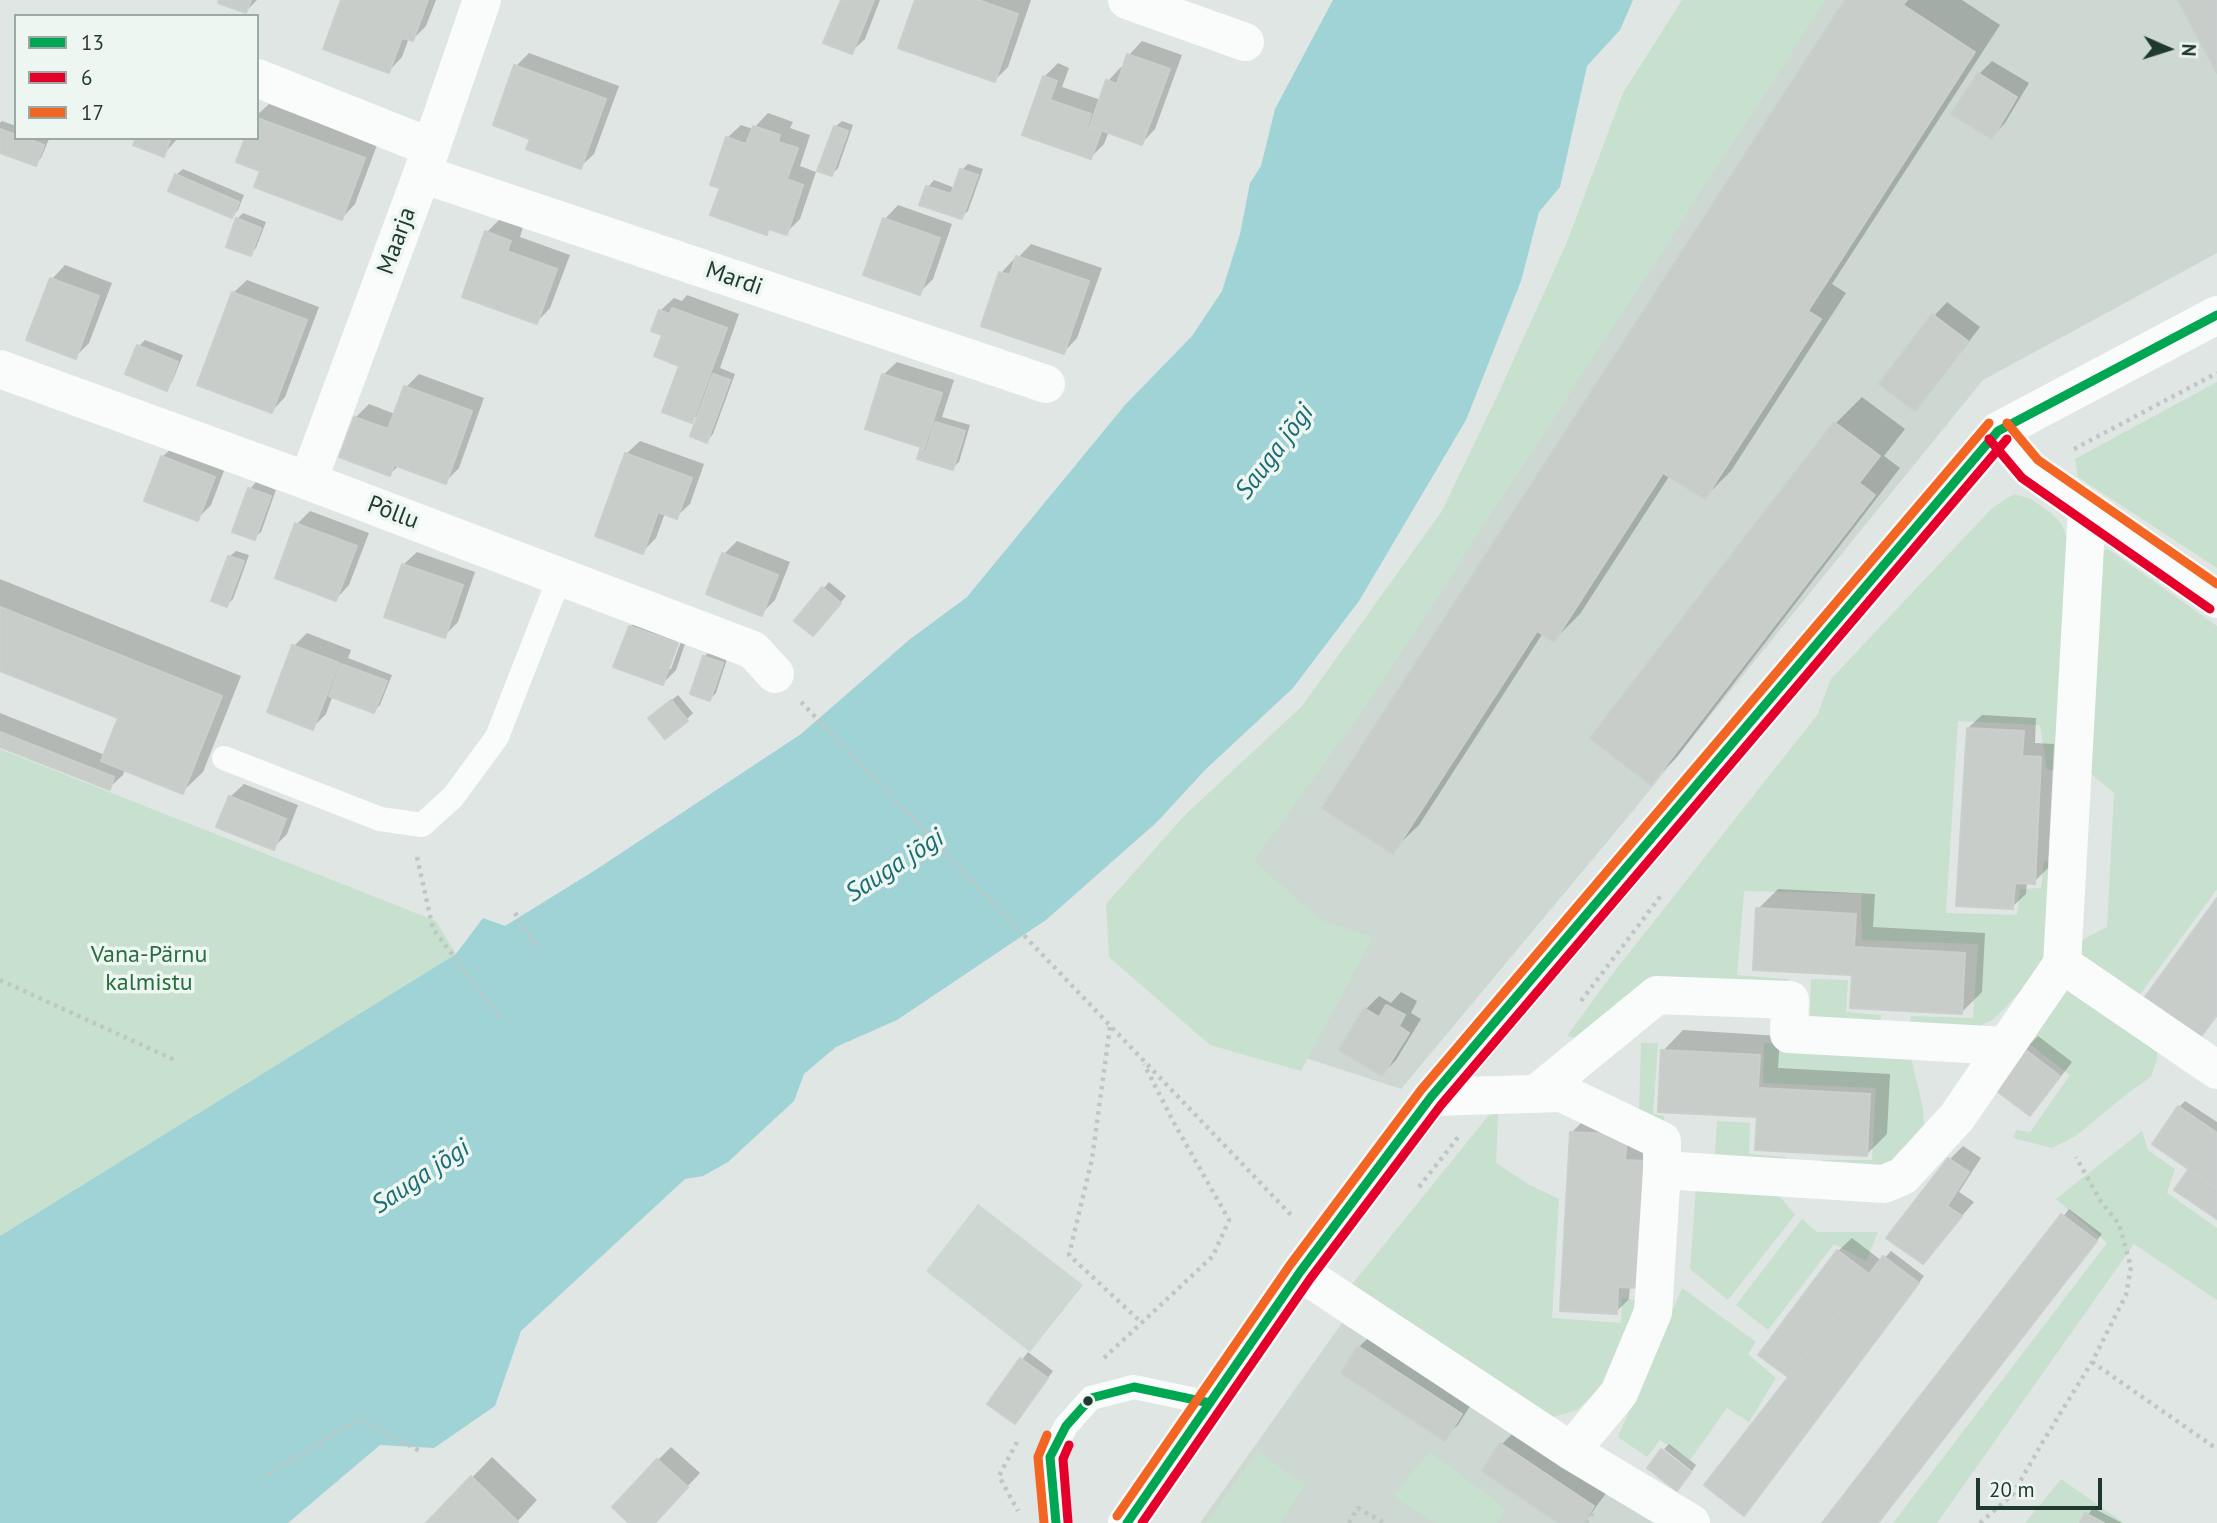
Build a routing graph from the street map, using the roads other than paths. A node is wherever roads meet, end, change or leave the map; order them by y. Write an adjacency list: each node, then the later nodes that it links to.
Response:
1 (482, 0): 5 (street, Maarja)
2 (1127, 0): 3 (street)
3 (1244, 42)
4 (259, 79): 5 (street, Mardi)
5 (426, 160): 8 (street, Mardi); 10 (street, Maarja)
6 (2217, 315): 9 (street)
7 (0, 369): 10 (street, Põllu)
8 (1046, 384)
9 (1998, 431): 11 (street); 20 (street)
10 (308, 481): 12 (street, Põllu)
11 (2087, 509): 13 (street); 16 (street)
12 (560, 576): 14 (street, Põllu); 15 (lane)
13 (2217, 599)
14 (775, 674)
15 (224, 758)
16 (2062, 964): 17 (street); 18 (street)
17 (2006, 1046): 19 (street); 21 (street)
18 (2217, 1070)
19 (1536, 1094): 20 (street); 21 (street)
20 (1431, 1097): 22 (street)
21 (1662, 1170): 24 (street)
22 (1310, 1259): 23 (street); 24 (street)
23 (1210, 1404): 25 (lane); 26 (street)
24 (1571, 1451): 27 (street)
25 (1056, 1523)
26 (1127, 1523)
27 (1691, 1523)

